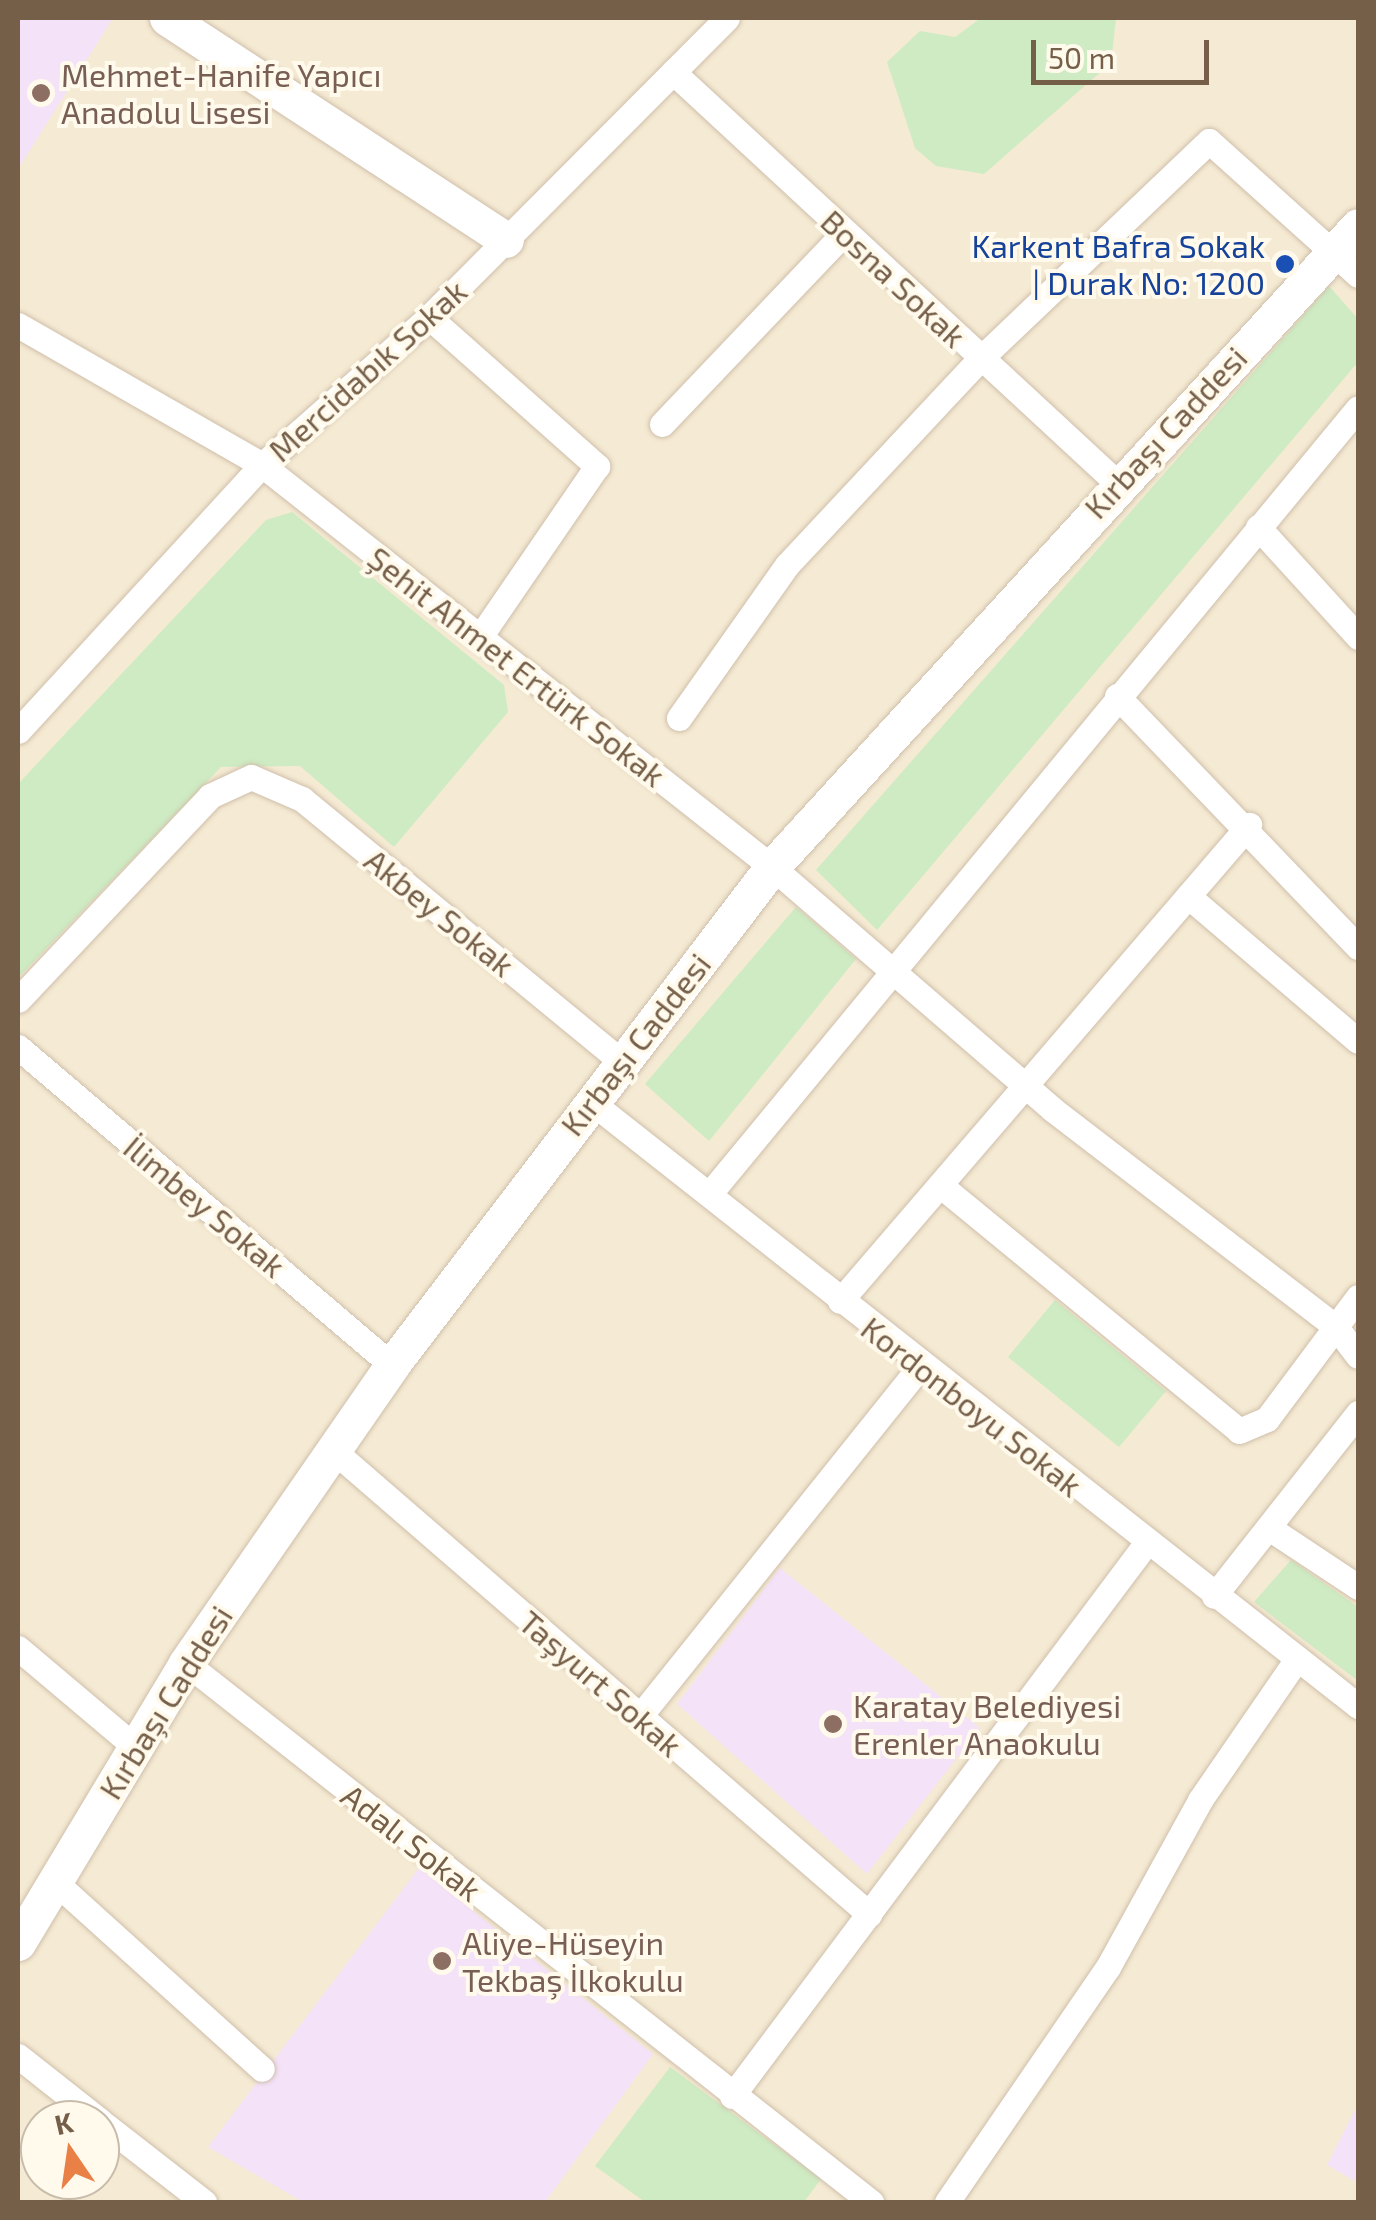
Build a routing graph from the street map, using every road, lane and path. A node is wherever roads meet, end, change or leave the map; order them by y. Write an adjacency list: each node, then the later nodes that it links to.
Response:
1 (166, 18): 5 (street)
2 (726, 18): 3 (street, Mercidabık Sokak)
3 (673, 72): 4 (street, Bosna Sokak); 5 (street, Mercidabık Sokak)
4 (844, 233): 9 (street, Bosna Sokak); 11 (street)
5 (506, 240): 7 (street, Mercidabık Sokak)
6 (1351, 250): 9 (street); 13 (street, Kırbaşı Caddesi)
7 (429, 317): 12 (street, Mercidabık Sokak); 15 (street)
8 (18, 324): 12 (street, Şehit Ahmet Ertürk Sokak)
9 (980, 358): 13 (street, Bosna Sokak); 18 (street)
10 (1358, 408): 14 (street)
11 (662, 424)
12 (262, 465): 15 (street, Şehit Ahmet Ertürk Sokak); 19 (street, Mercidabık Sokak)
13 (1116, 482): 21 (street, Kırbaşı Caddesi)
14 (1258, 527): 16 (street); 17 (street)
15 (480, 637): 21 (street, Şehit Ahmet Ertürk Sokak)
16 (1358, 637)
17 (1116, 696): 20 (street); 24 (street)
18 (679, 718)
19 (18, 730)
20 (1249, 825): 22 (street); 23 (street)
21 (772, 868): 24 (street, Şehit Ahmet Ertürk Sokak); 28 (street, Kırbaşı Caddesi)
22 (1188, 896): 26 (street); 29 (street)
23 (1358, 946)
24 (894, 967): 29 (street, Şehit Ahmet Ertürk Sokak); 32 (street)
25 (18, 1000): 28 (street, Akbey Sokak)
26 (1358, 1040)
27 (18, 1047): 37 (street, İlimbey Sokak)
28 (621, 1061): 30 (street, Kırbaşı Caddesi)
29 (1028, 1084): 31 (street); 35 (street, Şehit Ahmet Ertürk Sokak)
30 (590, 1102): 32 (street, Kordonboyu Sokak); 37 (street, Kırbaşı Caddesi)
31 (940, 1185): 34 (street); 35 (street)
32 (712, 1192): 34 (street, Kordonboyu Sokak)
33 (1358, 1297): 35 (street)
34 (840, 1301): 38 (street, Kordonboyu Sokak)
35 (1336, 1327): 36 (street, Şehit Ahmet Ertürk Sokak)
36 (1358, 1356)
37 (392, 1365): 40 (street, Kırbaşı Caddesi)
38 (920, 1367): 42 (street, Kordonboyu Sokak); 49 (street)
39 (1358, 1414): 41 (street)
40 (334, 1451): 47 (street, Kırbaşı Caddesi); 49 (street, Taşyurt Sokak)
41 (1269, 1528): 43 (street); 44 (street)
42 (1147, 1542): 44 (street, Kordonboyu Sokak); 52 (street)
43 (1358, 1587)
44 (1214, 1596): 46 (street, Kordonboyu Sokak)
45 (18, 1648): 50 (street)
46 (1297, 1659): 48 (street, Kordonboyu Sokak); 61 (street)
47 (186, 1662): 50 (street, Kırbaşı Caddesi); 56 (street, Adalı Sokak)
48 (1358, 1706)
49 (640, 1716): 52 (street, Taşyurt Sokak)
50 (135, 1747): 51 (street, Kırbaşı Caddesi)
51 (54, 1881): 53 (street, Kırbaşı Caddesi); 55 (street)
52 (869, 1914): 56 (street)
53 (18, 1943)
54 (18, 2056): 57 (street)
55 (262, 2069)
56 (732, 2096): 59 (street, Adalı Sokak)
57 (73, 2100)
58 (120, 2137): 60 (street)
59 (863, 2200)
60 (204, 2202)
61 (947, 2202)

